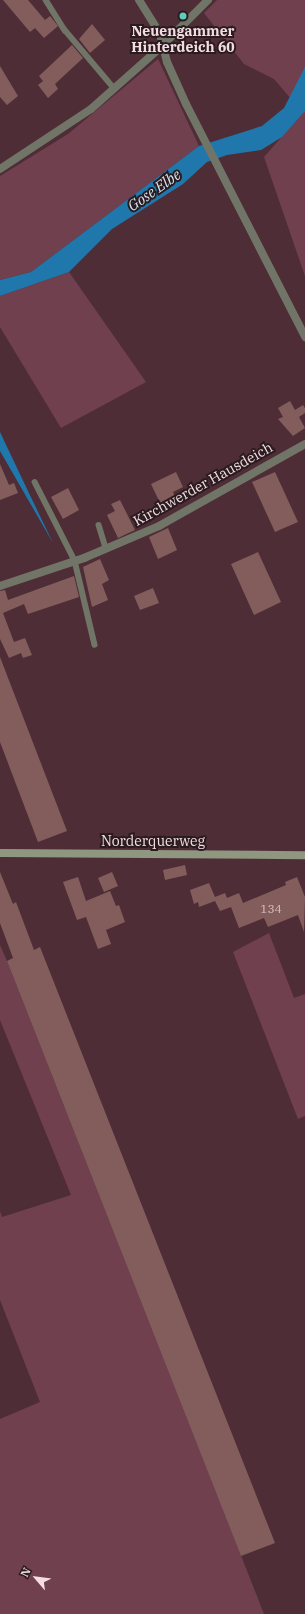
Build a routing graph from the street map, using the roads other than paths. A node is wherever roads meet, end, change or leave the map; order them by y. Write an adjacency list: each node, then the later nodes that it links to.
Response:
1 (46, 0): 5 (lane)
2 (139, 0): 4 (street)
3 (208, 0): 4 (street)
4 (162, 46): 5 (street); 7 (street)
5 (114, 88): 6 (street)
6 (0, 169)
7 (305, 337)
8 (305, 444): 11 (street, Kirchwerder Hausdeich)
9 (34, 482): 12 (lane)
10 (100, 525): 11 (lane)
11 (106, 548): 12 (street, Kirchwerder Hausdeich)
12 (75, 561): 13 (street, Kirchwerder Hausdeich); 14 (lane)
13 (0, 586)
14 (95, 645)
15 (0, 853): 16 (street, Norderquerweg)
16 (305, 855)

